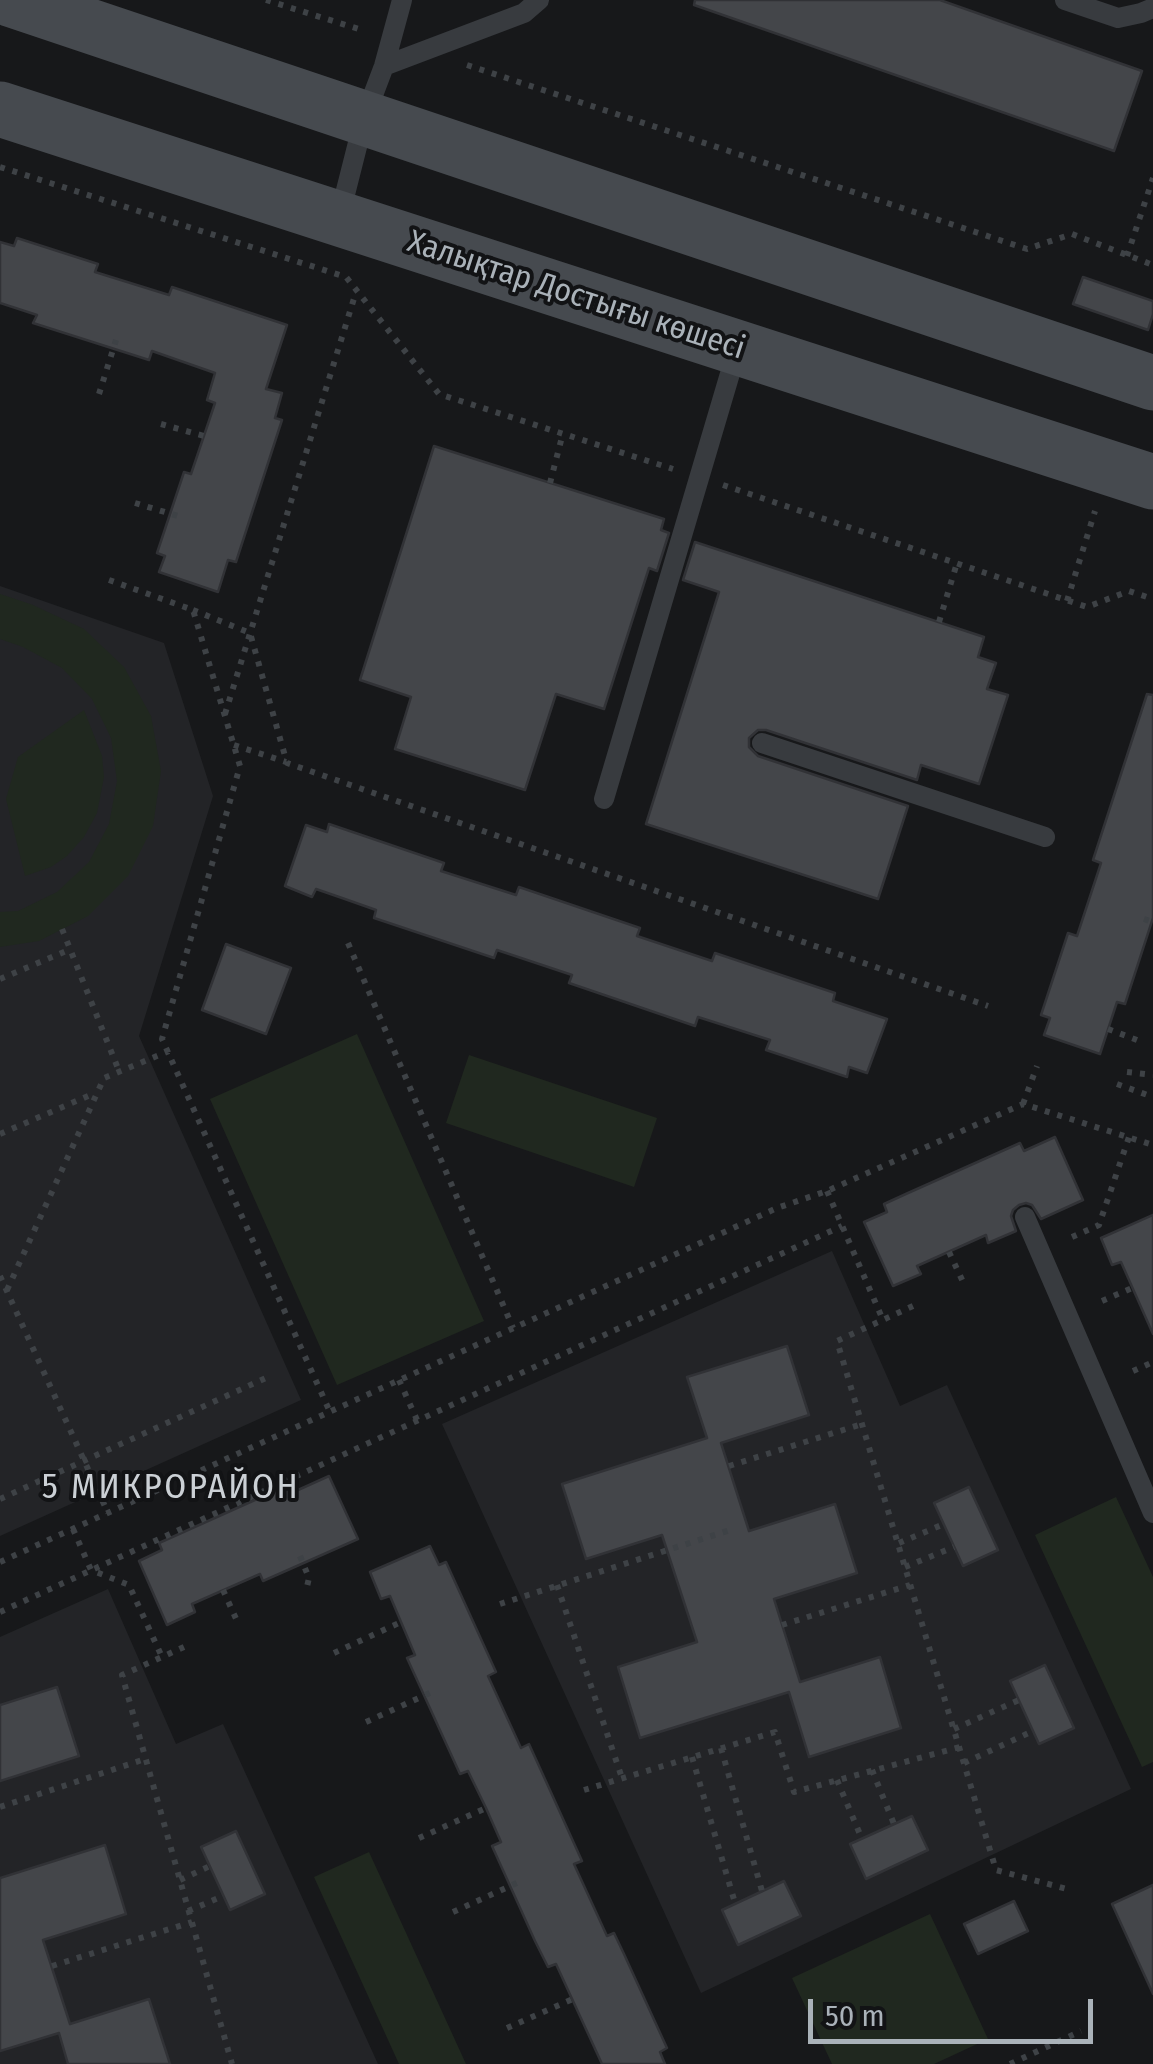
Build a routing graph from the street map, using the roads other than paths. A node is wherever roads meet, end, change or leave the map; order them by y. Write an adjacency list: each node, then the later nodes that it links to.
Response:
1 (12, 0): 8 (main road)
2 (402, 0): 6 (lane)
3 (539, 0): 6 (lane)
4 (1065, 0): 5 (lane)
5 (1153, 8)
6 (384, 66): 8 (lane)
7 (0, 110): 9 (main road, Халықтар Достығы көшесі)
8 (364, 119): 9 (lane); 11 (main road)
9 (339, 220): 10 (main road, Халықтар Достығы көшесі)
10 (738, 348): 12 (main road, Халықтар Достығы көшесі); 14 (lane)
11 (1153, 383)
12 (1131, 475)
13 (762, 744): 15 (lane)
14 (604, 798)
15 (1045, 838)
16 (1026, 1217): 17 (lane)
17 (1153, 1513)

